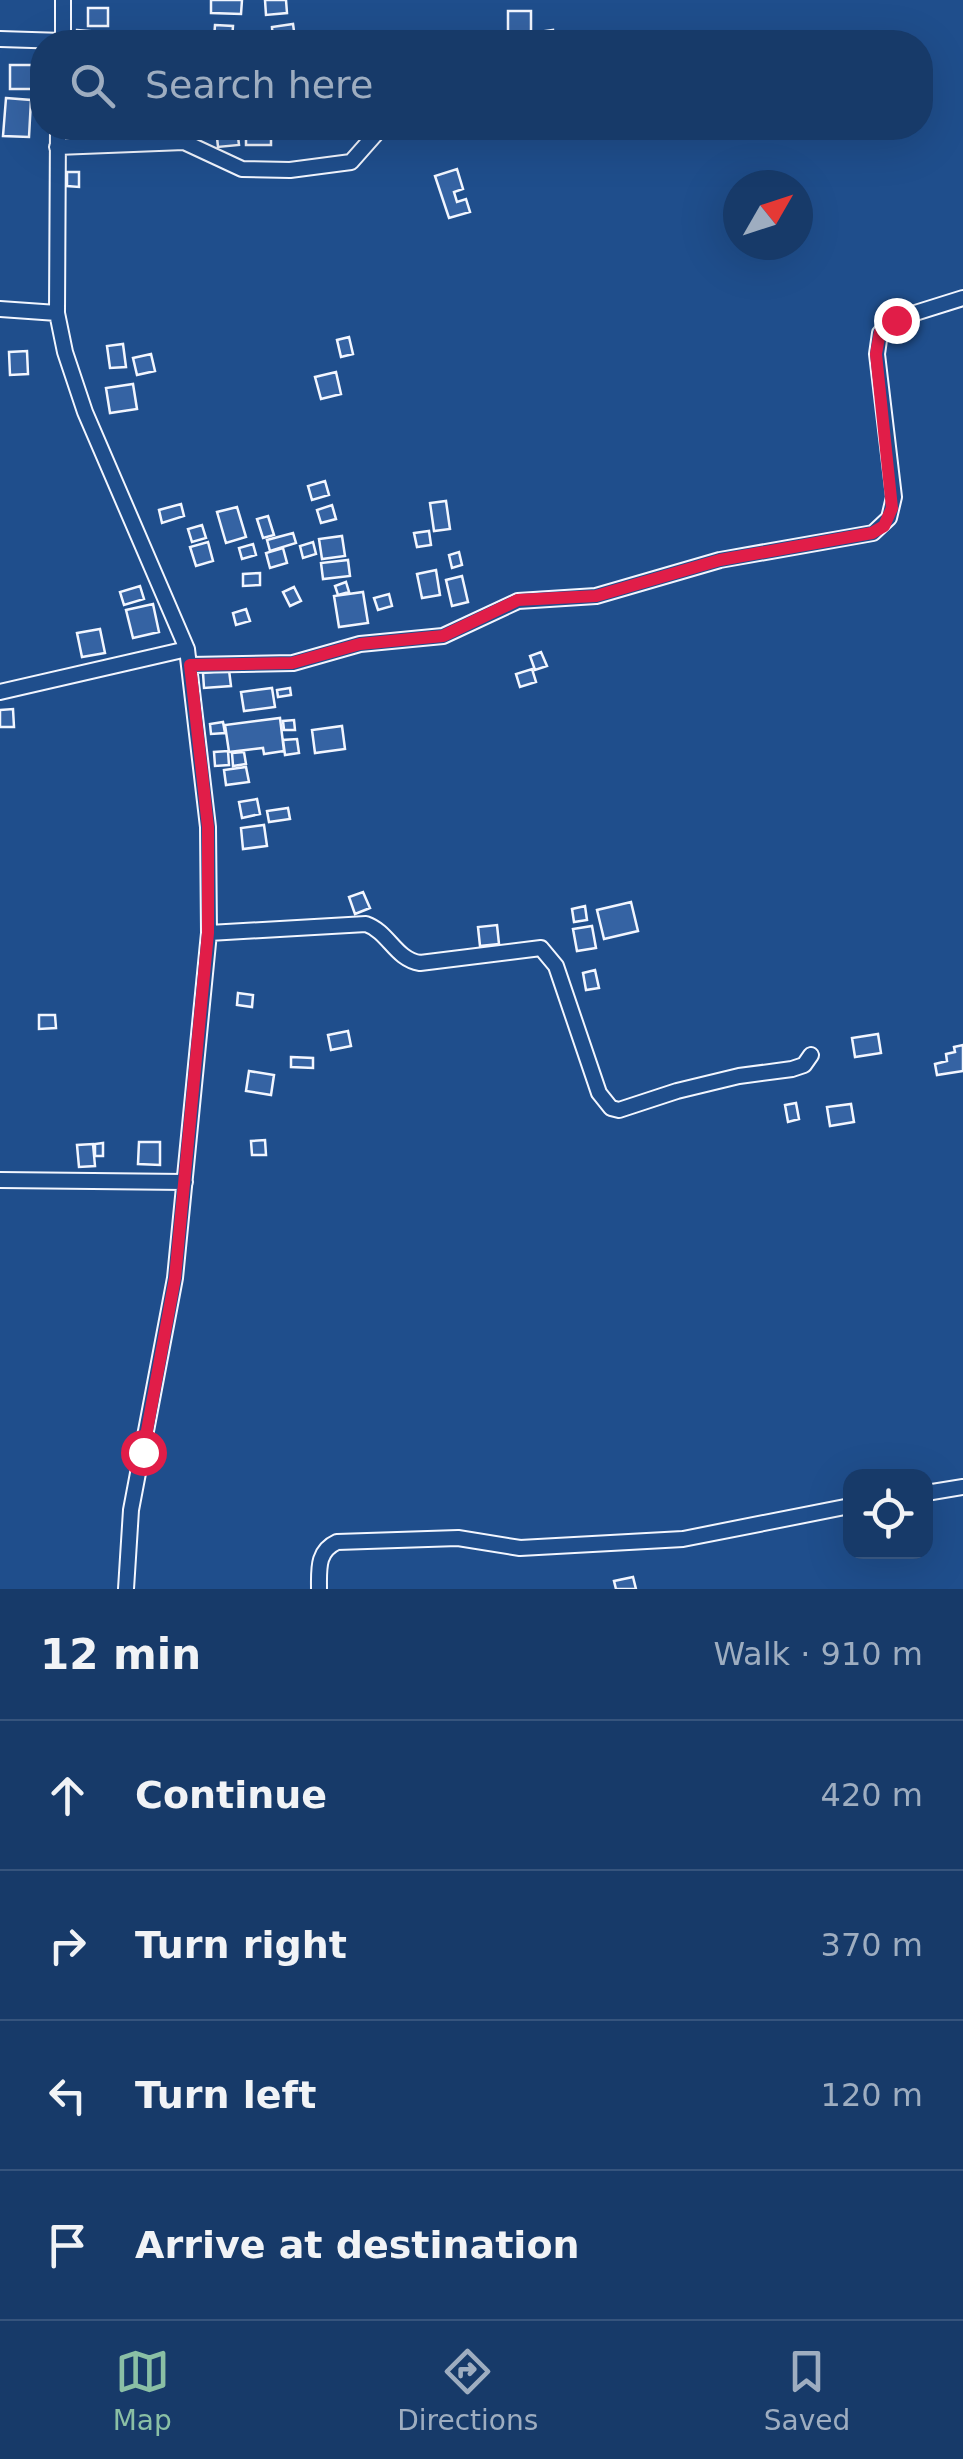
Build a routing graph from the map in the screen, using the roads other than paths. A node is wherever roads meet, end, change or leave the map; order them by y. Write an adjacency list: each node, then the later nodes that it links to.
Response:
1 (63, 0): 2 (street)
2 (63, 30)
3 (0, 39): 4 (street)
4 (30, 40)
5 (57, 140): 7 (street)
6 (369, 140): 7 (street)
7 (57, 147): 10 (street)
8 (963, 298): 11 (street)
9 (0, 309): 10 (street)
10 (57, 313): 11 (street)
11 (188, 657): 12 (street); 13 (street)
12 (0, 692)
13 (208, 933): 14 (street); 16 (street)
14 (811, 1055)
15 (0, 1180): 16 (street)
16 (185, 1182): 20 (street)
17 (963, 1487): 18 (street)
18 (933, 1492)
19 (843, 1507): 21 (street)
20 (126, 1589)
21 (318, 1589)

